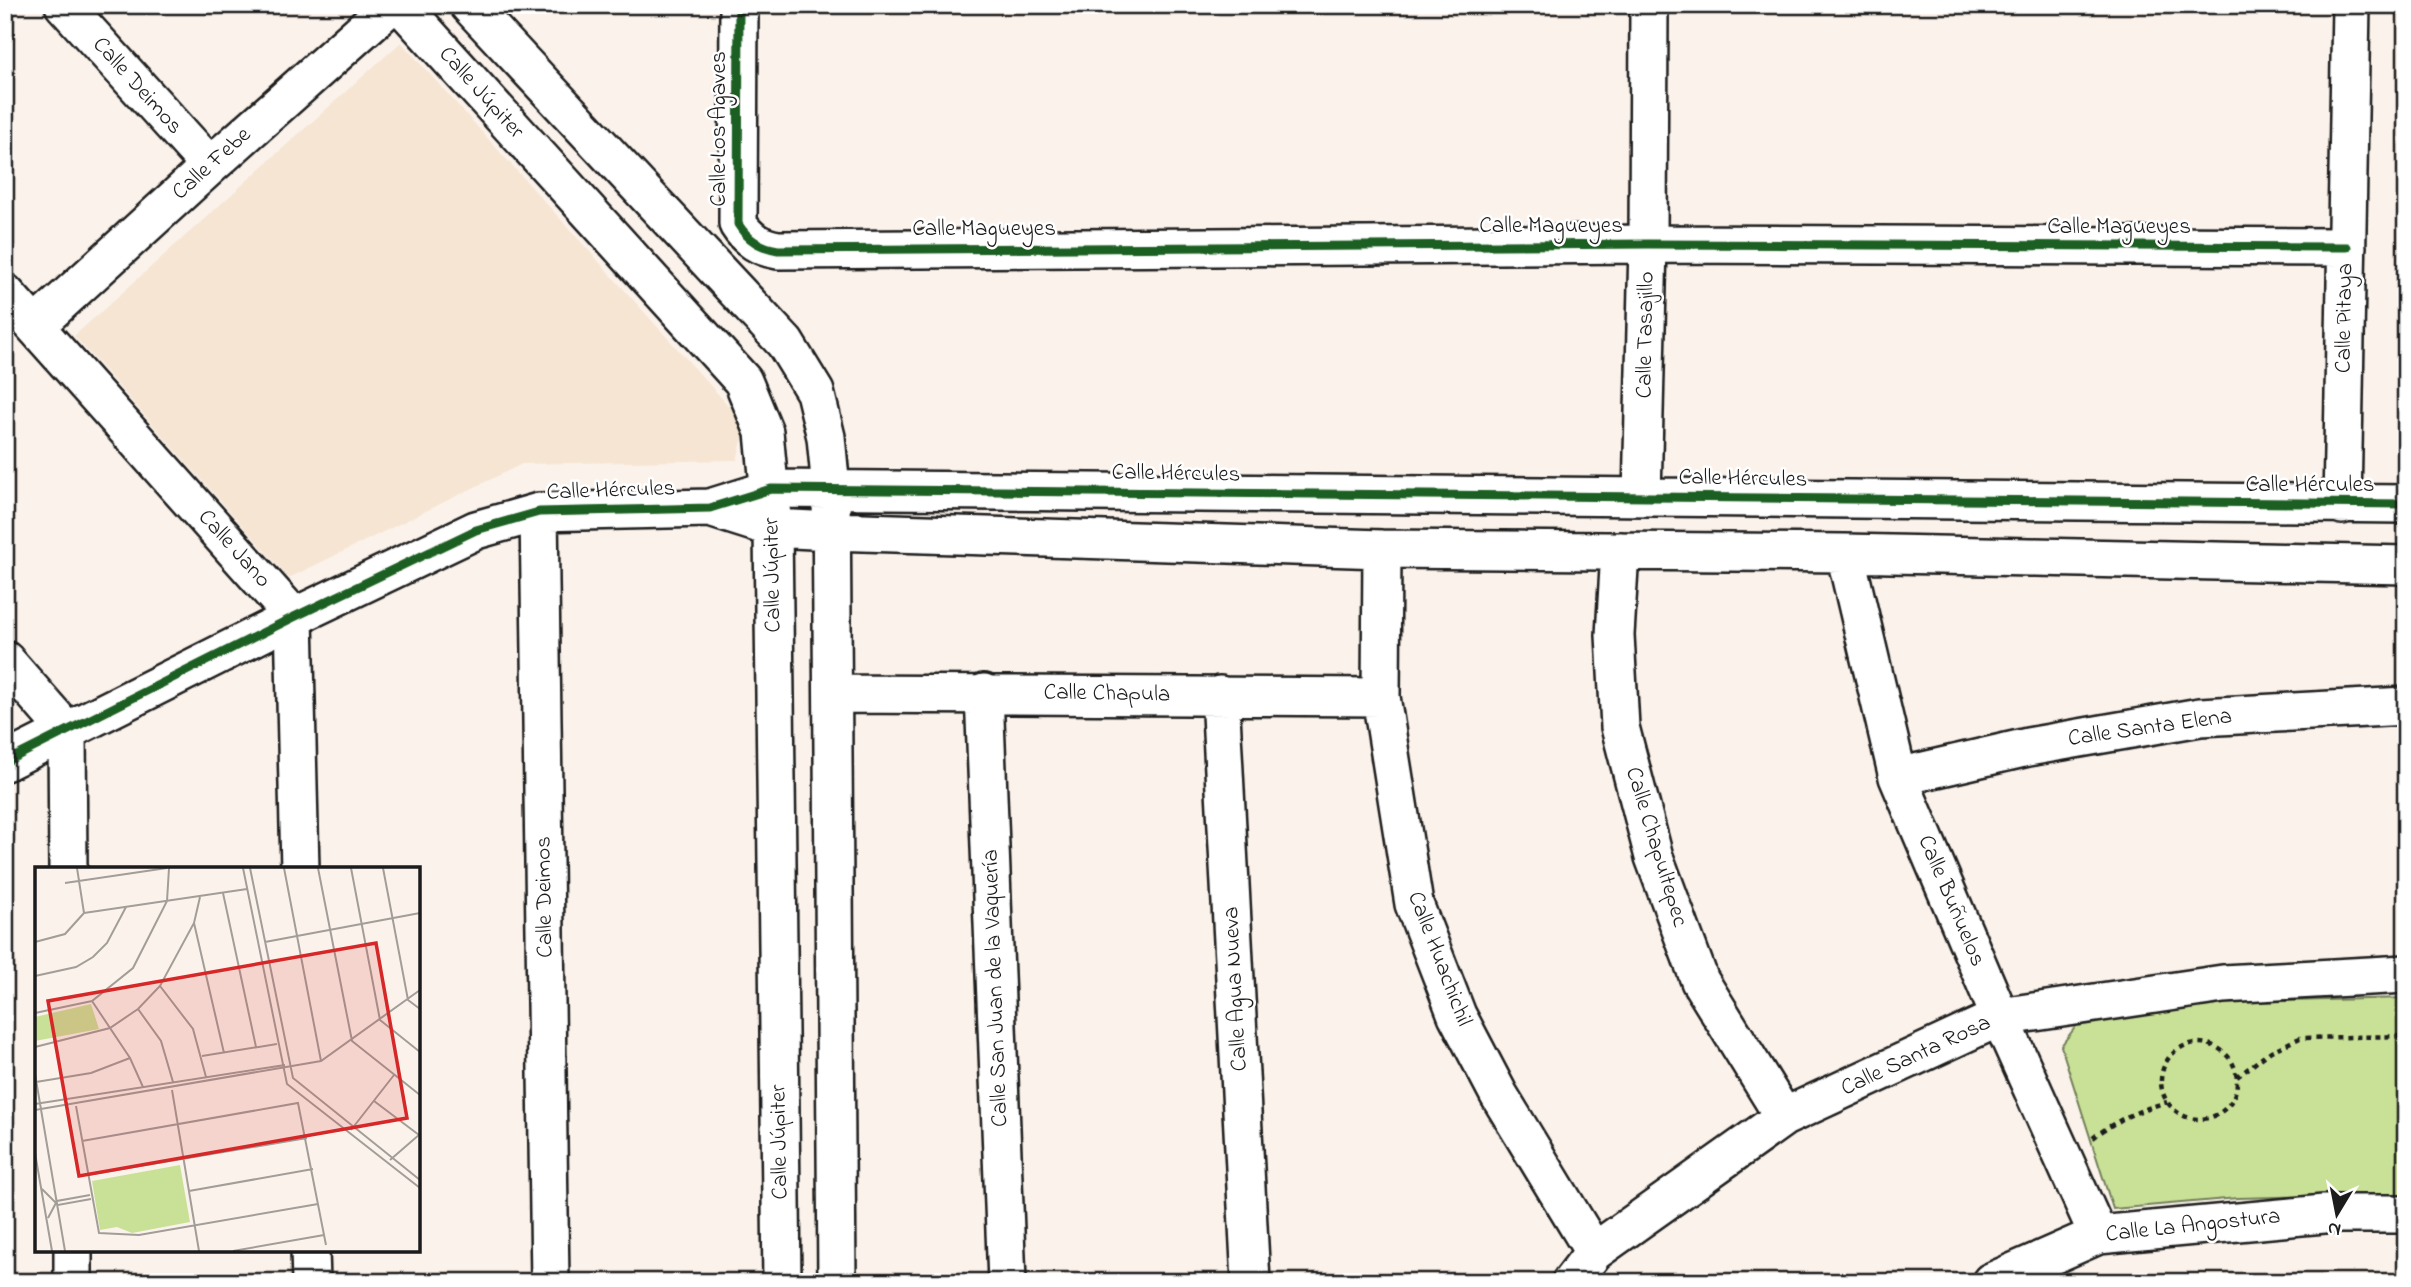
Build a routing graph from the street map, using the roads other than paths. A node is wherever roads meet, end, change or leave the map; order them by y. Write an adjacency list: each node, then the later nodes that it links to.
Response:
1 (64, 5): 8 (street, Calle Deimos)
2 (391, 5): 8 (street, Calle Febe)
3 (401, 5): 14 (street, Calle Júpiter)
4 (470, 5): 12 (street)
5 (739, 5): 9 (street, Calle Los Agaves)
6 (1649, 5): 10 (street, Calle Tasajillo)
7 (2351, 5): 11 (street, Calle Pitaya)
8 (210, 166): 15 (street, Calle Febe)
9 (757, 244): 10 (street, Calle Magueyes)
10 (1648, 244): 11 (street, Calle Magueyes); 18 (street, Calle Tasajillo)
11 (2347, 247): 20 (street, Calle Pitaya)
12 (715, 268): 14 (street); 17 (street)
13 (5, 293): 15 (street, Calle Jano)
14 (673, 305): 16 (street, Calle Júpiter)
15 (35, 326): 29 (street, Calle Jano)
16 (771, 489): 17 (street, Calle Hércules); 21 (street, Calle Hércules); 23 (street, Calle Júpiter)
17 (831, 489): 18 (street, Calle Hércules); 24 (street)
18 (1642, 497): 20 (street, Calle Hércules)
19 (2406, 504): 20 (street, Calle Hércules)
20 (2342, 505)
21 (710, 508): 22 (street, Calle Hércules); 23 (street, Calle Hércules)
22 (539, 512): 29 (street, Calle Hércules); 51 (street, Calle Deimos)
23 (772, 528): 24 (street, Calle Hércules); 52 (street, Calle Júpiter)
24 (832, 531): 25 (street, Calle Hércules); 32 (street)
25 (1382, 550): 26 (street, Calle Hércules); 34 (street, Calle Huachichil)
26 (1620, 551): 27 (street, Calle Hércules); 43 (street, Calle Chapultepec)
27 (1844, 553): 28 (street, Calle Hércules); 38 (street, Calle Buñuelos)
28 (2406, 565)
29 (294, 617): 36 (street, Calle Hércules); 40 (street)
30 (5, 660): 36 (street)
31 (984, 693): 32 (street, Calle Chapula); 33 (street, Calle Chapula); 54 (street, Calle San Juan de la Vaquería)
32 (834, 694): 53 (street)
33 (1220, 695): 34 (street, Calle Chapula); 55 (street, Calle Agua Nueva)
34 (1381, 697): 48 (street, Calle Huachichil)
35 (2406, 706): 38 (street, Calle Santa Elena)
36 (67, 731): 37 (street, Calle Hércules); 39 (street)
37 (5, 762)
38 (1898, 777): 42 (street, Calle Buñuelos)
39 (68, 867)
40 (300, 867)
41 (2406, 974): 42 (street, Calle Santa Rosa)
42 (2000, 1017): 43 (street, Calle Santa Rosa); 45 (street, Calle Buñuelos)
43 (1784, 1117): 48 (street, Calle Santa Rosa)
44 (2406, 1214): 45 (street, Calle La Angostura)
45 (2098, 1235): 57 (street, Calle La Angostura)
46 (73, 1252): 49 (street)
47 (310, 1252): 50 (street)
48 (1594, 1252): 56 (street, Calle Santa Rosa)
49 (73, 1282)
50 (311, 1282)
51 (550, 1282)
52 (782, 1282)
53 (837, 1282)
54 (1007, 1282)
55 (1251, 1282)
56 (1571, 1282)
57 (1990, 1282)

